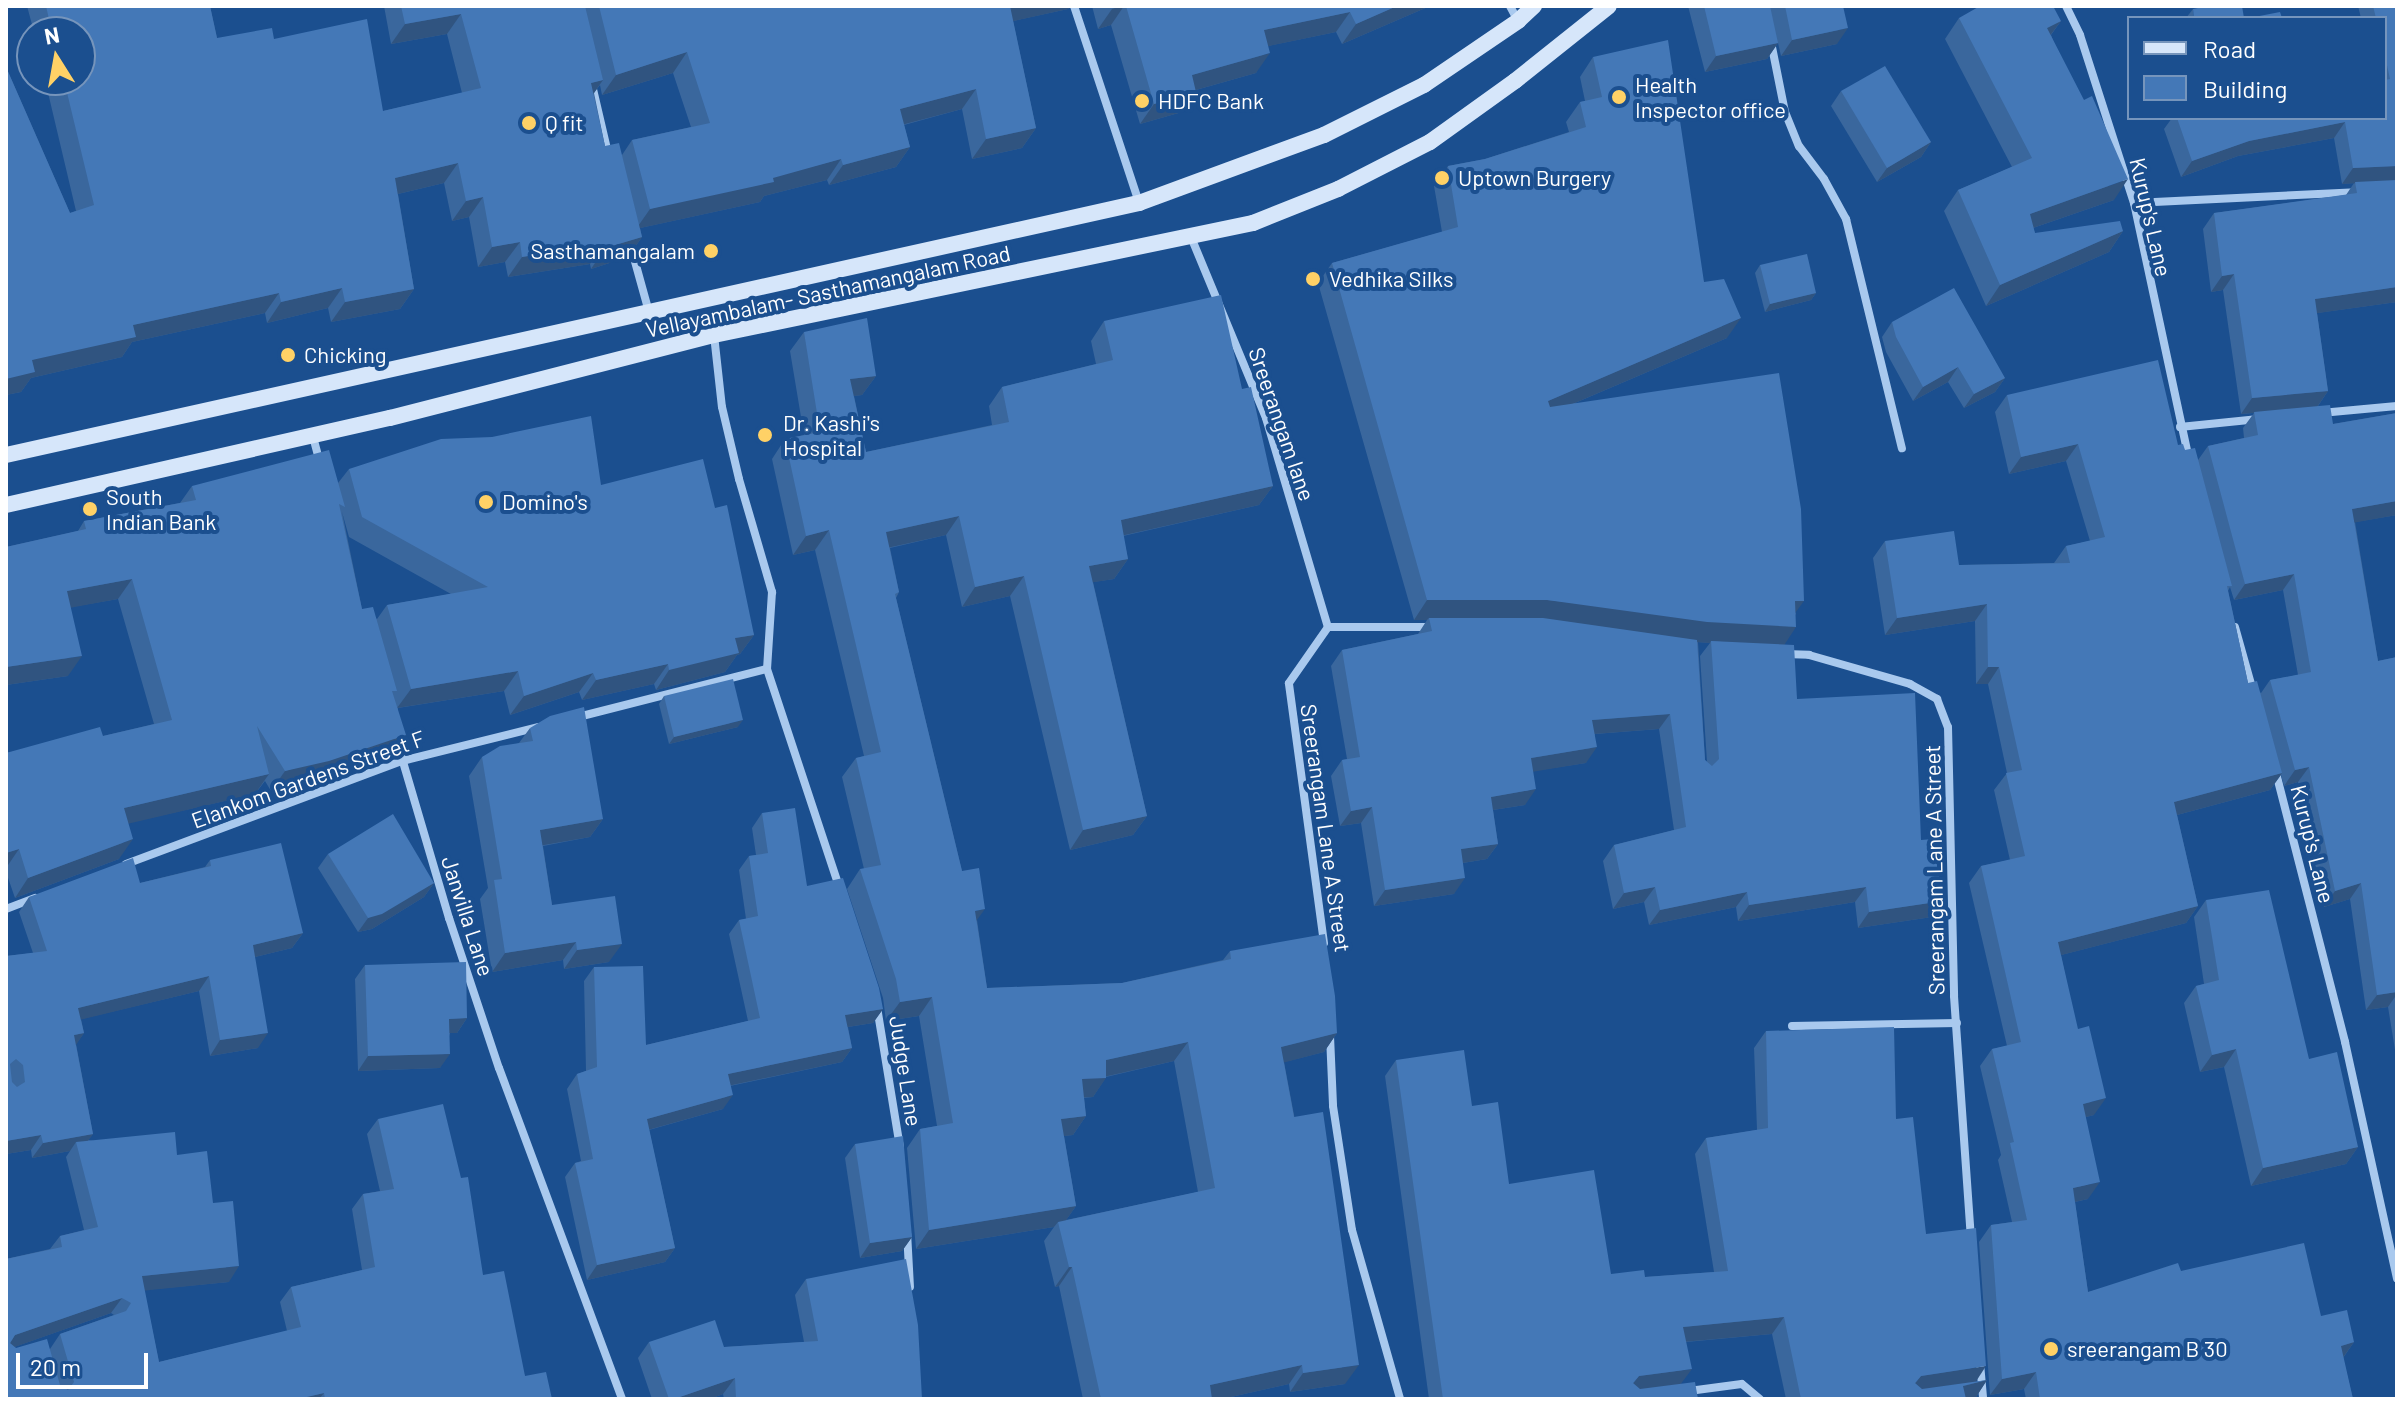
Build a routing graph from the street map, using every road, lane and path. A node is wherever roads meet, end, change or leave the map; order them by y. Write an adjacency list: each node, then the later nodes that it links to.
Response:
1 (1074, 6): 10 (street)
2 (1534, 6): 5 (main road, Vellayambalam- Sasthamangalam Road)
3 (1609, 6): 13 (main road, Vellayambalam- Sasthamangalam Road)
4 (2066, 6): 11 (street, Kurup's Lane)
5 (1514, 14): 10 (main road, Vellayambalam- Sasthamangalam Road)
6 (1770, 36): 21 (street)
7 (591, 80): 8 (street)
8 (612, 168)
9 (2360, 192): 11 (street)
10 (1139, 203): 14 (main road, Vellayambalam- Sasthamangalam Road)
11 (2134, 203): 19 (street, Kurup's Lane)
12 (626, 228): 14 (street)
13 (1191, 236): 15 (main road, Vellayambalam- Sasthamangalam Road); 27 (street, Sreerangam lane)
14 (649, 312): 22 (main road, Vellayambalam- Sasthamangalam Road)
15 (714, 335): 20 (main road, Vellayambalam- Sasthamangalam Road); 30 (street)
16 (2397, 406): 17 (street)
17 (2304, 415)
18 (2273, 418): 19 (street)
19 (2180, 427): 23 (street, Kurup's Lane)
20 (312, 433): 24 (street); 25 (main road, Vellayambalam- Sasthamangalam Road)
21 (1902, 448)
22 (6, 455)
23 (2193, 472)
24 (324, 477)
25 (6, 505)
26 (2235, 623): 31 (street)
27 (1328, 627): 28 (street); 41 (street, Sreerangam Lane A Street)
28 (1439, 627)
29 (1780, 654): 43 (street, Sreerangam Lane A Street)
30 (767, 669): 32 (street); 39 (street)
31 (2255, 699)
32 (569, 719)
33 (554, 723): 36 (street, Elankom Gardens Street F)
34 (394, 730): 36 (street, Janvilla Lane)
35 (2272, 759): 49 (street, Kurup's Lane)
36 (402, 761): 37 (street, Elankom Gardens Street F); 55 (street, Janvilla Lane)
37 (122, 865)
38 (49, 893): 40 (street)
39 (841, 894)
40 (6, 909)
41 (1326, 956)
42 (876, 1000): 46 (street, Judge Lane)
43 (1957, 1023): 44 (street); 48 (street, Sreerangam Lane A Street)
44 (1792, 1026)
45 (1329, 1031): 56 (street)
46 (901, 1154)
47 (906, 1217): 50 (street)
48 (1972, 1246)
49 (2397, 1278)
50 (910, 1296)
51 (1980, 1357): 54 (street)
52 (1968, 1391): 54 (street)
53 (1671, 1393): 57 (street)
54 (1983, 1394)
55 (622, 1399)
56 (1400, 1399)
57 (1760, 1399)

